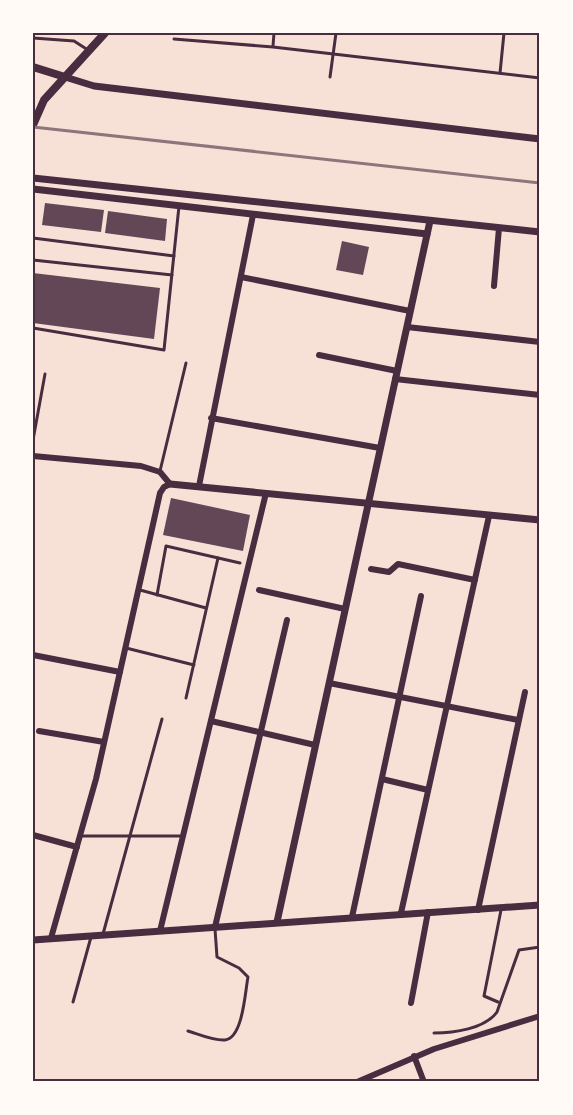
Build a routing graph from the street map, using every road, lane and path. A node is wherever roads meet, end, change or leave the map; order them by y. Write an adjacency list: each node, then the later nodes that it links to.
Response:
1 (105, 33): 8 (main road)
2 (274, 33): 7 (lane)
3 (336, 33): 9 (lane)
4 (504, 33): 11 (lane)
5 (33, 38): 8 (lane)
6 (174, 39): 7 (lane)
7 (273, 47): 9 (lane)
8 (89, 51): 12 (main road)
9 (333, 55): 11 (lane); 13 (lane)
10 (33, 67): 12 (main road)
11 (500, 73): 14 (lane)
12 (65, 77): 15 (main road); 16 (street)
13 (330, 77)
14 (540, 78)
15 (33, 125)
16 (540, 139)
17 (33, 178): 21 (street)
18 (33, 189): 19 (street)
19 (179, 206): 20 (street); 26 (lane)
20 (253, 215): 24 (street); 29 (street)
21 (430, 221): 22 (street); 24 (street)
22 (499, 228): 23 (street); 30 (street)
23 (540, 232)
24 (427, 234): 31 (street)
25 (33, 238): 26 (lane)
26 (174, 256): 28 (lane)
27 (33, 260): 28 (lane)
28 (172, 275): 33 (lane)
29 (240, 277): 31 (street); 40 (street)
30 (494, 286)
31 (410, 311): 32 (street)
32 (407, 327): 34 (street); 38 (street)
33 (33, 328)
34 (540, 342)
35 (319, 355): 38 (street)
36 (186, 363): 44 (lane)
37 (45, 374): 41 (lane)
38 (396, 375): 39 (street); 42 (street)
39 (540, 395)
40 (212, 418): 42 (street); 46 (street)
41 (33, 440)
42 (380, 448): 48 (street)
43 (33, 456): 44 (street)
44 (160, 472): 45 (street)
45 (170, 484): 46 (street); 55 (street)
46 (199, 486): 47 (street)
47 (266, 493): 48 (street); 73 (street)
48 (368, 503): 49 (street); 60 (street)
49 (489, 516): 50 (street); 54 (street)
50 (540, 520)
51 (218, 558): 52 (lane); 57 (lane); 59 (lane)
52 (240, 563)
53 (370, 569): 54 (street)
54 (475, 580): 70 (street)
55 (138, 590): 57 (lane); 62 (street)
56 (259, 590): 60 (street)
57 (157, 595): 59 (lane)
58 (421, 596): 68 (street)
59 (207, 608): 64 (lane)
60 (345, 609): 66 (street)
61 (287, 620): 75 (street)
62 (125, 648): 64 (lane); 65 (street)
63 (33, 656): 65 (street)
64 (194, 665): 69 (lane)
65 (120, 672): 76 (street)
66 (329, 683): 68 (street); 77 (street)
67 (525, 692): 72 (street)
68 (399, 697): 70 (street); 78 (street)
69 (186, 699)
70 (447, 706): 72 (street); 79 (street)
71 (162, 719): 82 (lane)
72 (519, 720): 87 (street)
73 (211, 721): 75 (street); 83 (street)
74 (39, 731): 76 (street)
75 (260, 732): 77 (street); 92 (street)
76 (104, 742): 81 (street)
77 (315, 745): 91 (street)
78 (382, 778): 79 (street); 90 (street)
79 (428, 790): 89 (street)
80 (33, 835): 84 (street)
81 (80, 836): 82 (lane); 84 (street)
82 (130, 836): 83 (lane); 95 (lane)
83 (183, 836): 93 (street)
84 (77, 848): 96 (street)
85 (540, 905): 86 (street)
86 (501, 908): 87 (street); 100 (lane)
87 (478, 910): 88 (street)
88 (428, 912): 89 (street); 101 (street)
89 (401, 913): 90 (street)
90 (352, 917): 91 (street)
91 (277, 922): 92 (street)
92 (215, 927): 93 (street); 103 (lane)
93 (160, 930): 95 (street)
94 (92, 935): 95 (street); 96 (street); 99 (lane)
95 (103, 935)
96 (51, 938): 97 (street)
97 (33, 940)
98 (540, 947): 100 (lane)
99 (73, 1002)
100 (499, 1002): 104 (lane)
101 (411, 1003)
102 (540, 1016): 105 (street)
103 (188, 1031)
104 (434, 1034)
105 (414, 1056): 106 (street); 107 (street)
106 (357, 1082)
107 (424, 1082)

